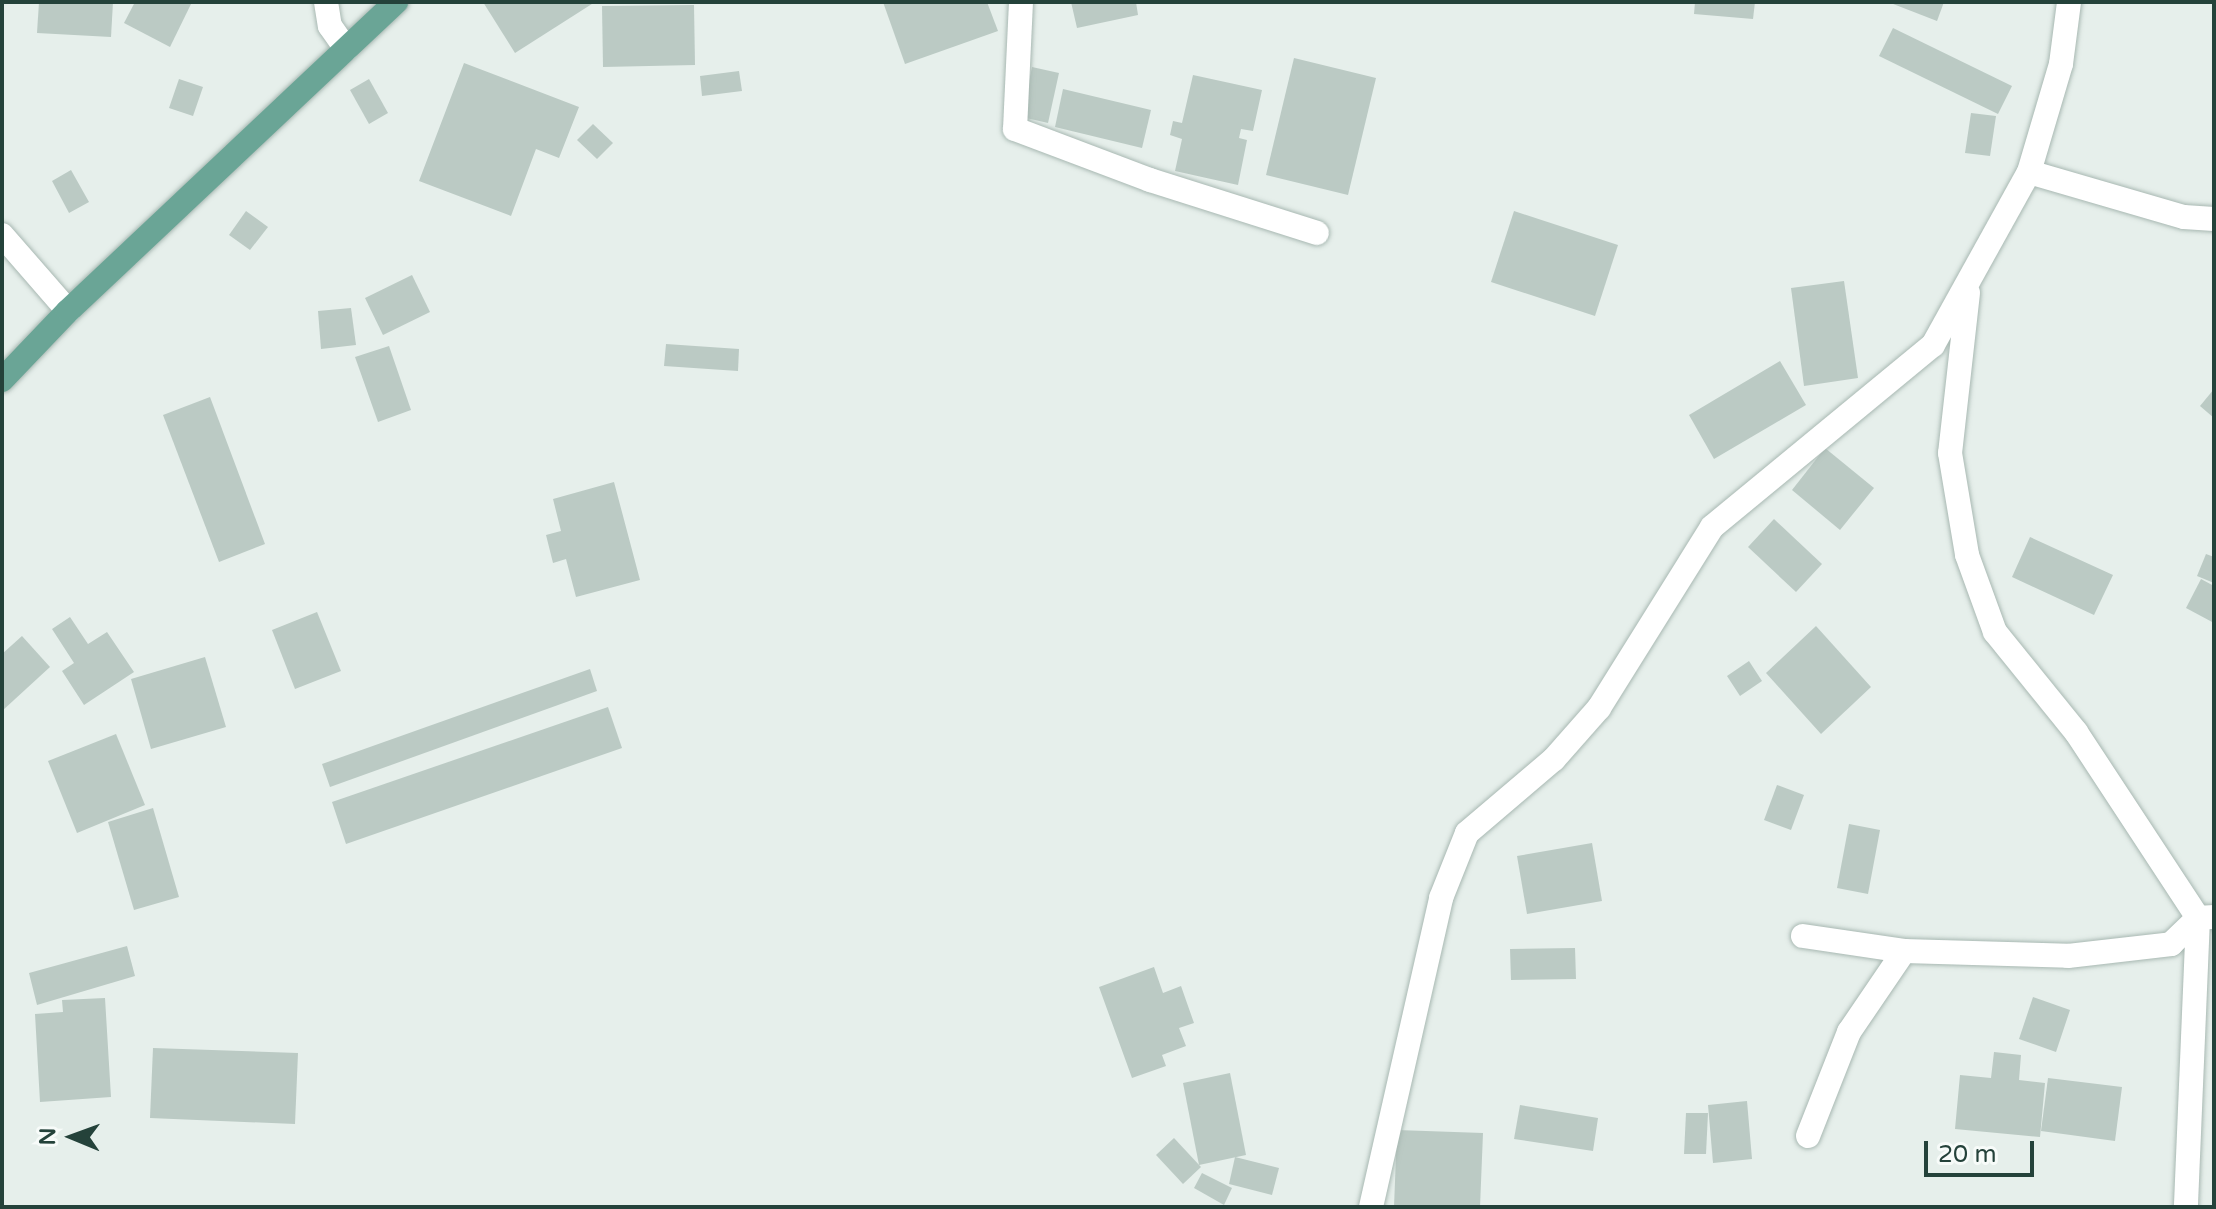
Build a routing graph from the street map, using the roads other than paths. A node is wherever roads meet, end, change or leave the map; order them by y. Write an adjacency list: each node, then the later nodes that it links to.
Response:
1 (326, 2): 5 (street)
2 (396, 2): 5 (main road)
3 (1021, 2): 8 (street)
4 (2069, 2): 6 (street)
5 (346, 49): 11 (main road)
6 (2029, 172): 7 (street); 10 (street)
7 (2214, 219)
8 (1317, 233)
9 (2, 235): 11 (street)
10 (1969, 286): 13 (street); 17 (street)
11 (68, 311): 12 (main road)
12 (2, 380)
13 (2206, 918): 15 (street); 18 (street)
14 (1803, 936): 15 (street)
15 (1904, 951): 16 (street)
16 (1808, 1136)
17 (1371, 1207)
18 (2186, 1207)

